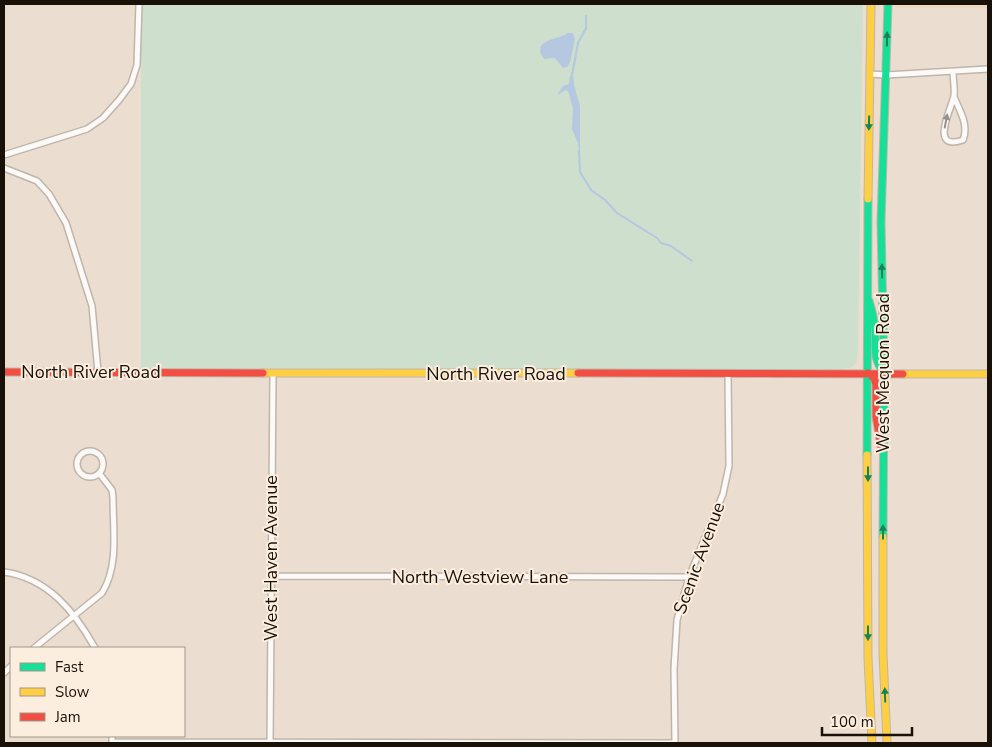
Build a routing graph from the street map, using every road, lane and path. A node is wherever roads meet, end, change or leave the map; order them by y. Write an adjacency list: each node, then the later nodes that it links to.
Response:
1 (139, 4): 9 (street)
2 (871, 4): 6 (main road, West Mequon Road)
3 (888, 4): 7 (main road, West Mequon Road, one-way to 3)
4 (988, 69): 5 (street)
5 (953, 72): 7 (street); 8 (street)
6 (870, 74): 7 (street); 11 (main road, West Mequon Road, one-way to 11)
7 (886, 75): 14 (main road, West Mequon Road, one-way to 7)
8 (954, 96): 8 (street, one-way to 8)
9 (4, 155)
10 (4, 168): 13 (street)
11 (866, 295): 14 (main road); 16 (main road, West Mequon Road)
12 (4, 372): 13 (main road, North River Road)
13 (98, 372): 15 (main road, North River Road)
14 (884, 372): 16 (main road, North River Road); 18 (main road, North River Road); 19 (main road, West Mequon Road)
15 (273, 373): 17 (main road, North River Road); 22 (street, West Haven Avenue)
16 (868, 373): 17 (main road, North River Road); 19 (main road); 30 (main road, West Mequon Road, one-way to 30)
17 (728, 374): 23 (street, Scenic Avenue)
18 (988, 374)
19 (884, 458): 31 (main road, West Mequon Road, one-way to 19)
20 (99, 473): 20 (street); 24 (street)
21 (4, 572): 24 (street)
22 (271, 576): 23 (street, North Westview Lane); 28 (street, West Haven Avenue)
23 (690, 577): 29 (street, Scenic Avenue)
24 (74, 616): 25 (street); 26 (street)
25 (35, 647)
26 (94, 647)
27 (112, 740): 28 (street)
28 (270, 743): 29 (street)
29 (675, 743)
30 (872, 743)
31 (888, 743)

